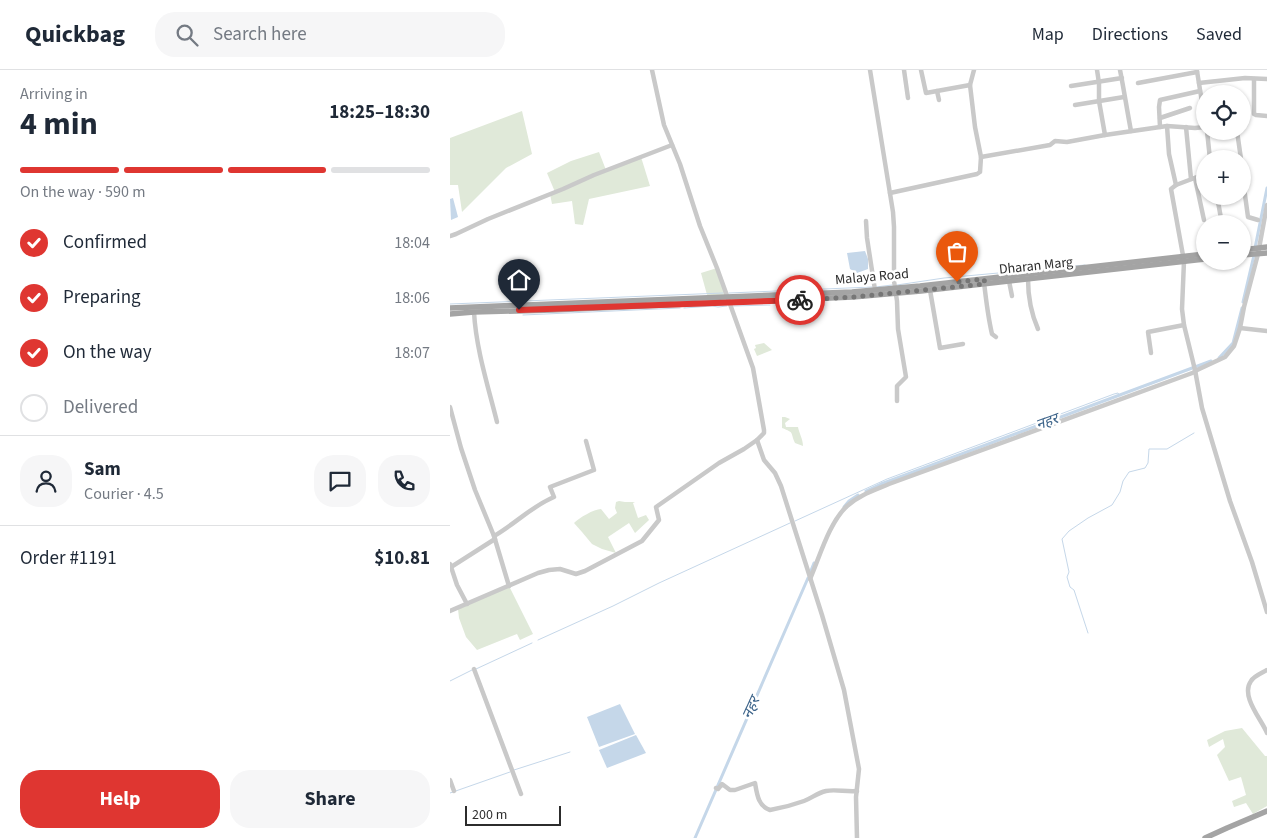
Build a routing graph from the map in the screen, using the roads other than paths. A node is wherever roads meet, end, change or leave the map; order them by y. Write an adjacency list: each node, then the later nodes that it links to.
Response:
1 (652, 70): 33 (street)
2 (870, 70): 38 (street)
3 (904, 70): 20 (street)
4 (921, 70): 17 (street)
5 (974, 70): 15 (street)
6 (1096, 70): 12 (street)
7 (1120, 70): 9 (street)
8 (1197, 71): 13 (street); 14 (street)
9 (1122, 78): 12 (street); 19 (street)
10 (1254, 79): 11 (street); 14 (street); 25 (street)
11 (1267, 79)
12 (1098, 82): 16 (street); 22 (street)
13 (1138, 83)
14 (1199, 83)
15 (970, 85): 17 (street); 34 (street)
16 (1071, 86)
17 (937, 91): 21 (street)
18 (1196, 92): 26 (street)
19 (1124, 97): 22 (street); 31 (street)
20 (908, 98)
21 (939, 100)
22 (1099, 101): 23 (street); 32 (street)
23 (1075, 105)
24 (1190, 108): 26 (street)
25 (1267, 116)
26 (1160, 118): 28 (street)
27 (1167, 126): 28 (street); 30 (street); 37 (street)
28 (1160, 127): 31 (street)
29 (1196, 127): 30 (street)
30 (1186, 128): 36 (street)
31 (1131, 131): 32 (street)
32 (1105, 135): 34 (street)
33 (672, 145): 44 (street); 61 (street)
34 (981, 157): 38 (street)
35 (1196, 177): 36 (street)
36 (1193, 178): 37 (street); 41 (street)
37 (1176, 185): 51 (street)
38 (890, 194): 58 (street)
39 (1246, 205): 42 (street)
40 (1267, 205): 47 (street)
41 (1203, 215)
42 (1258, 220)
43 (866, 221): 56 (street)
44 (450, 236)
45 (1267, 247): 47 (main road)
46 (1251, 251): 47 (main road)
47 (1258, 251): 48 (main road); 49 (main road); 67 (street)
48 (1251, 253)
49 (1267, 253)
50 (1196, 256): 51 (main road, Malaya Road)
51 (1183, 259): 52 (main road, Dharan Marg); 53 (main road, Dharan Marg); 54 (main road, Malaya Road); 66 (street)
52 (1196, 259)
53 (1028, 279): 55 (main road, Dharan Marg); 68 (street)
54 (984, 281): 55 (main road, Dharan Marg); 57 (main road, Dharan Marg); 58 (main road, Malaya Road); 70 (street)
55 (1009, 281): 60 (street)
56 (875, 290): 58 (main road, Malaya Road); 59 (main road, Malaya Road)
57 (930, 290): 58 (main road, Dharan Marg); 71 (street)
58 (895, 291): 59 (main road, Dharan Marg); 74 (street)
59 (842, 295): 61 (main road, Dharan Marg)
60 (1012, 296)
61 (728, 299): 62 (main road, Dharan Marg); 78 (street)
62 (650, 303): 63 (main road); 64 (main road, Dharan Marg)
63 (450, 308)
64 (474, 312): 65 (main road, Dharan Marg); 77 (street)
65 (450, 313)
66 (1184, 326): 72 (street); 73 (street)
67 (1240, 328): 69 (street); 73 (street)
68 (1038, 329)
69 (1267, 331)
70 (996, 337)
71 (963, 344)
72 (1151, 353)
73 (1195, 370): 82 (street); 86 (street)
74 (897, 400)
75 (450, 407): 76 (street)
76 (452, 420): 80 (street)
77 (497, 422)
78 (756, 440): 82 (street); 83 (street)
79 (586, 441): 80 (street)
80 (494, 537): 81 (street); 83 (street)
81 (451, 566): 84 (street)
82 (810, 579): 92 (street)
83 (509, 586): 84 (street)
84 (467, 604): 85 (street)
85 (450, 611)
86 (1267, 612)
87 (474, 669): 94 (street)
88 (1267, 670): 89 (street)
89 (1267, 733)
90 (450, 780): 93 (street)
91 (717, 788): 92 (street)
92 (857, 790): 97 (street)
93 (454, 791)
94 (521, 794)
95 (1267, 811): 96 (main road)
96 (1209, 837)
97 (857, 838)

